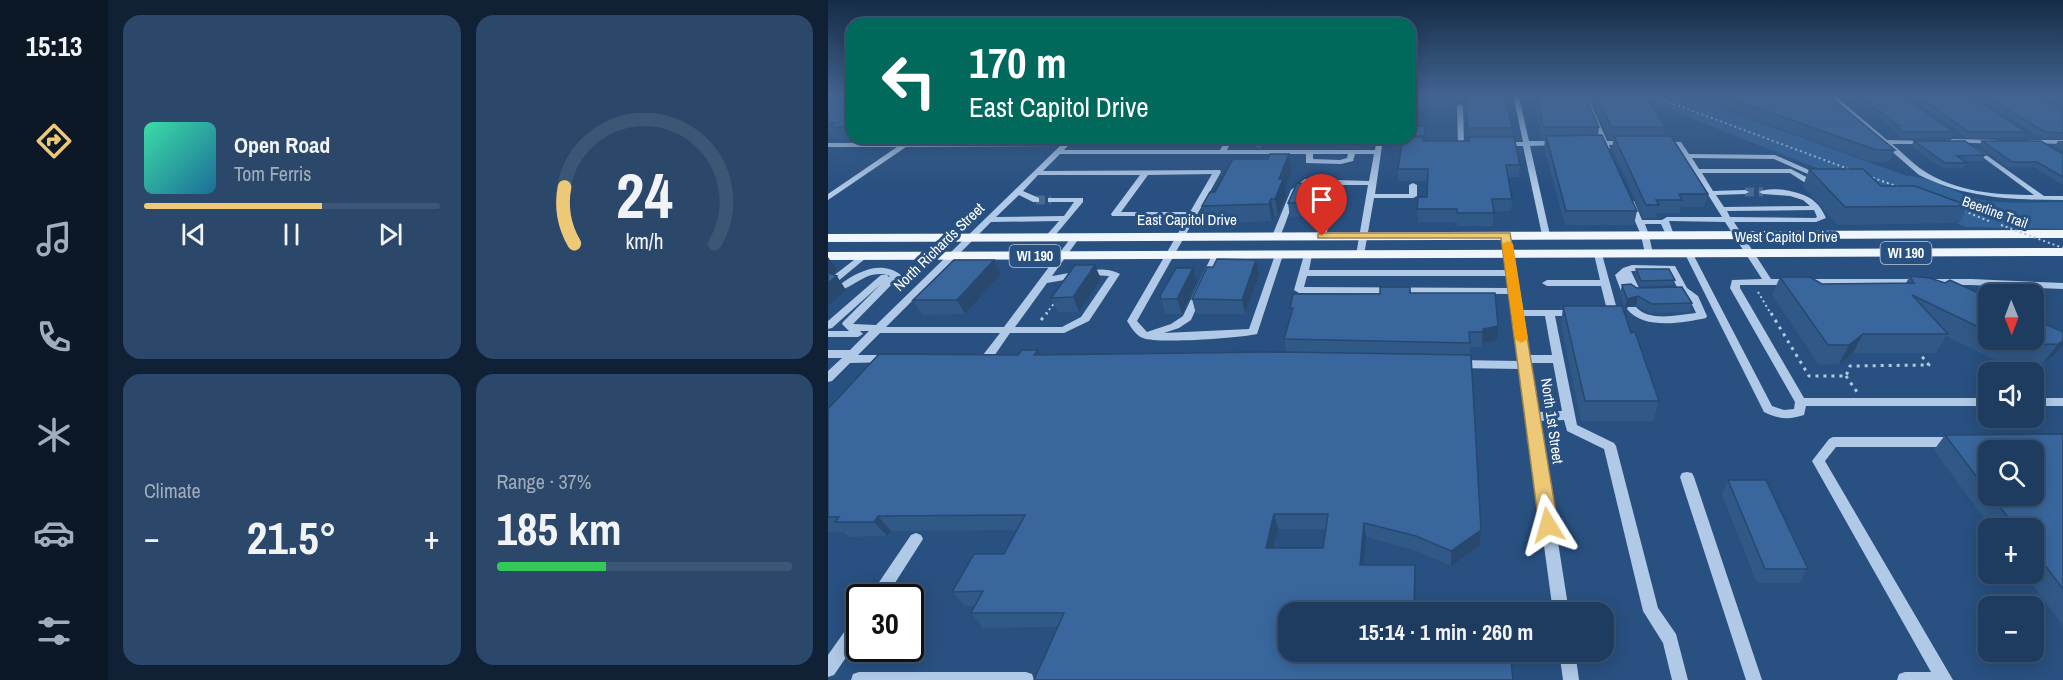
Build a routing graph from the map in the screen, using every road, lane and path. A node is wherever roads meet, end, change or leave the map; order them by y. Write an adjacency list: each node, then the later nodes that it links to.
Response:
1 (1459, 127): 26 (street)
2 (1522, 127): 28 (street)
3 (1598, 127): 18 (street)
4 (1735, 127): 39 (path)
5 (1868, 127): 9 (street)
6 (1950, 131): 8 (street)
7 (2022, 131): 14 (street)
8 (1965, 141): 11 (street); 12 (street); 53 (street)
9 (1886, 142): 10 (street); 53 (street)
10 (1931, 142)
11 (1942, 142)
12 (2007, 142)
13 (2018, 142): 14 (street)
14 (2039, 142): 15 (street); 34 (street)
15 (2063, 142)
16 (1573, 143): 28 (street)
17 (1583, 143): 18 (street)
18 (1605, 143): 19 (street); 36 (street)
19 (1637, 143)
20 (1647, 143): 35 (street)
21 (1026, 144): 30 (street)
22 (1066, 144): 32 (street, North Richards Street)
23 (1227, 144): 33 (street)
24 (1258, 144): 31 (street); 33 (street)
25 (1424, 144): 31 (street)
26 (1472, 144)
27 (1494, 144): 28 (street)
28 (1526, 144): 69 (street)
29 (828, 145): 30 (street)
30 (904, 145): 52 (street)
31 (1379, 145): 43 (street)
32 (1058, 152): 33 (street); 40 (street, North Richards Street)
33 (1222, 152)
34 (2056, 152)
35 (1688, 156): 37 (street); 37 (street)
36 (1612, 159)
37 (1698, 171): 49 (street)
38 (1145, 172): 40 (street); 60 (street); 60 (street)
39 (1856, 172)
40 (1037, 173): 46 (street, North Richards Street)
41 (1867, 176): 45 (path)
42 (1335, 183): 43 (street); 72 (street); 73 (street)
43 (1372, 183): 50 (street)
44 (1413, 184): 50 (street)
45 (1899, 188)
46 (1018, 191): 55 (street); 63 (street, North Richards Street)
47 (1744, 192): 49 (street)
48 (1763, 192): 57 (street)
49 (1712, 193): 58 (street)
50 (1370, 196): 74 (street)
51 (1629, 197): 64 (street)
52 (828, 198)
53 (2043, 198): 54 (street)
54 (2063, 198)
55 (1036, 200)
56 (1051, 200): 61 (street)
57 (1814, 207): 58 (street); 62 (street)
58 (1723, 209): 62 (street)
59 (1961, 210): 80 (path, Beerline Trail, bridge)
60 (1192, 214): 77 (street)
61 (1066, 218): 63 (street); 75 (street)
62 (1730, 219): 65 (street); 71 (street)
63 (988, 220): 79 (street, North Richards Street)
64 (1640, 222): 65 (street); 66 (street)
65 (1664, 222): 70 (street)
66 (1645, 234): 69 (main road, West Capitol Drive / WI 190); 70 (main road, West Capitol Drive / WI 190); 85 (street)
67 (2059, 234): 71 (main road, West Capitol Drive / WI 190)
68 (1506, 235): 69 (main road, East Capitol Drive / WI 190); 74 (main road, East Capitol Drive / WI 190); 82 (street, North 1st Street)
69 (1546, 235)
70 (1670, 235): 71 (main road, West Capitol Drive / WI 190)
71 (1739, 235): 81 (street)
72 (1276, 236): 73 (main road, East Capitol Drive / WI 190); 77 (main road, East Capitol Drive / WI 190)
73 (1322, 236): 74 (main road, East Capitol Drive / WI 190)
74 (1363, 236): 91 (street)
75 (1049, 237): 76 (main road, East Capitol Drive / WI 190); 79 (main road, East Capitol Drive / WI 190)
76 (1076, 237): 77 (main road, East Capitol Drive / WI 190); 95 (street)
77 (1180, 237): 87 (street)
78 (828, 238): 79 (main road, East Capitol Drive / WI 190)
79 (971, 238): 94 (street, North Richards Street)
80 (2063, 250): 81 (main road, West Capitol Drive / WI 190)
81 (1749, 253): 86 (main road, West Capitol Drive / WI 190); 103 (street)
82 (1509, 254): 83 (main road, West Capitol Drive / WI 190); 91 (main road, WI 190); 99 (street, North 1st Street)
83 (1598, 254): 84 (main road, West Capitol Drive / WI 190); 106 (street)
84 (1626, 254): 85 (main road, West Capitol Drive / WI 190); 97 (street)
85 (1653, 254): 86 (main road, West Capitol Drive / WI 190); 96 (street)
86 (1689, 254): 133 (street)
87 (1169, 255): 88 (main road, WI 190); 95 (main road, WI 190); 123 (street)
88 (1216, 255): 89 (main road, WI 190); 123 (street)
89 (1279, 255): 90 (main road, WI 190); 123 (street)
90 (1308, 255): 91 (main road, WI 190); 98 (street)
91 (1360, 255)
92 (828, 256): 93 (main road, WI 190)
93 (863, 256): 94 (main road, WI 190); 107 (street)
94 (952, 256): 95 (main road, WI 190); 121 (street, North Richards Street)
95 (1063, 256): 102 (street)
96 (1664, 268): 97 (street); 111 (street)
97 (1629, 269): 110 (street); 111 (street)
98 (1303, 273): 99 (street); 112 (street)
99 (1512, 273): 112 (street, North 1st Street)
100 (1070, 276): 102 (street); 120 (path); 120 (street)
101 (884, 277): 118 (street)
102 (1046, 280): 119 (street)
103 (1768, 282): 104 (street); 133 (street)
104 (1931, 282): 109 (street); 114 (street)
105 (1547, 283): 106 (street)
106 (1605, 283): 117 (street)
107 (828, 285)
108 (844, 286): 121 (street)
109 (2063, 286)
110 (1624, 289)
111 (1683, 290): 115 (street)
112 (1514, 291): 116 (street, North 1st Street)
113 (1757, 291): 124 (path)
114 (1959, 294)
115 (1632, 309)
116 (1518, 313): 117 (street); 130 (street, North 1st Street)
117 (1549, 313): 127 (street)
118 (828, 326)
119 (1009, 329): 120 (street); 121 (street); 129 (street)
120 (1035, 329)
121 (876, 330): 122 (street); 126 (street, North Richards Street)
122 (828, 334)
123 (1146, 336)
124 (1919, 353)
125 (828, 354): 126 (street)
126 (850, 357): 128 (street); 132 (street, North Richards Street)
127 (1557, 358): 130 (street); 137 (street)
128 (895, 359)
129 (963, 359)
130 (1525, 362): 131 (street); 138 (street, North 1st Street)
131 (1441, 363)
132 (828, 378)
133 (1801, 402): 134 (street)
134 (1978, 402)
135 (2044, 402): 136 (street)
136 (2063, 402)
137 (1568, 415): 138 (street); 151 (street)
138 (1533, 417): 143 (street, North 1st Street)
139 (1971, 442): 147 (street)
140 (1687, 477): 152 (street)
141 (916, 539): 142 (street)
142 (886, 584)
143 (1560, 602)
144 (846, 643): 146 (street)
145 (1569, 662): 150 (street)
146 (828, 669)
147 (1945, 679): 153 (street)
148 (859, 680): 149 (street)
149 (1026, 680)
150 (1571, 680)
151 (1680, 680)
152 (1754, 680)
153 (1905, 680)

